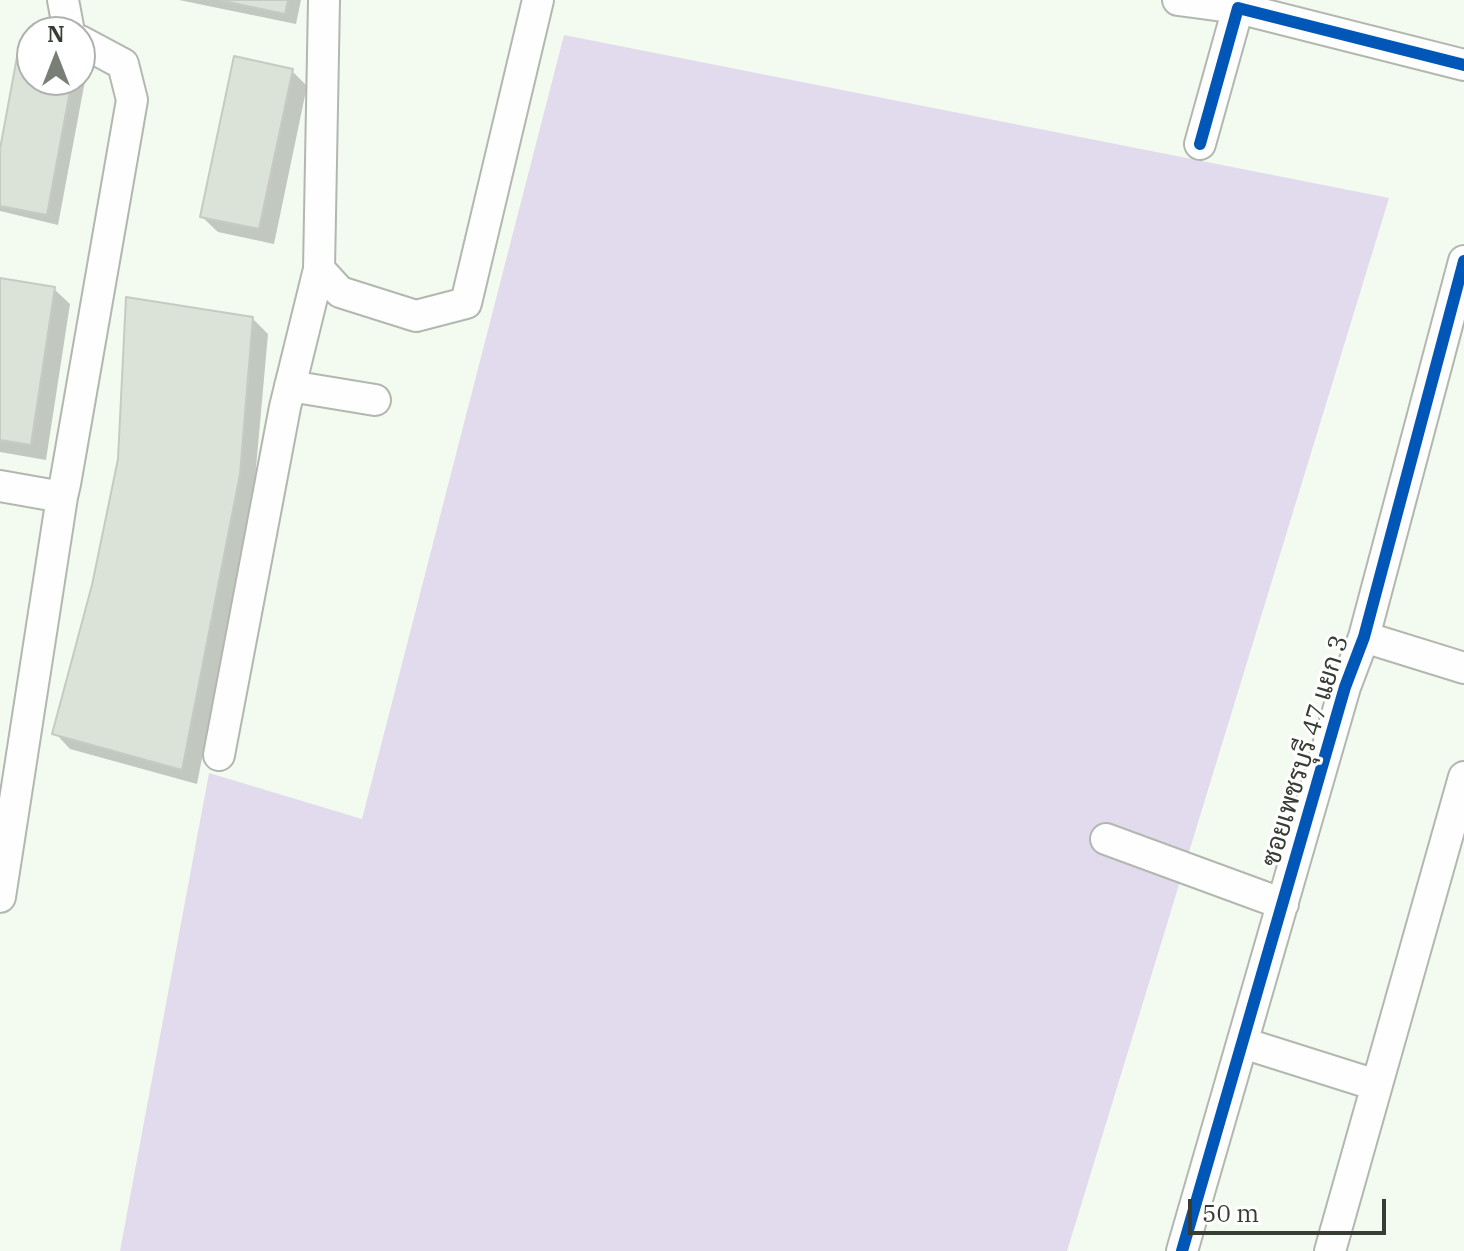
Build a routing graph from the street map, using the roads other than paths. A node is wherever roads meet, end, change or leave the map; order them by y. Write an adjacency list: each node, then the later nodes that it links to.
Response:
1 (324, 0): 9 (street)
2 (538, 0): 9 (street)
3 (1178, 0): 4 (street)
4 (1238, 4): 6 (street); 7 (street)
5 (96, 50): 13 (street)
6 (1464, 65)
7 (1200, 144)
8 (1464, 261): 14 (street, ซอยเพชรบุรี 47 แยก 3)
9 (319, 269): 10 (street)
10 (290, 386): 11 (street); 16 (street)
11 (375, 400)
12 (0, 486): 13 (street)
13 (62, 497): 17 (street)
14 (1364, 637): 15 (street); 21 (street, ซอยเพชรบุรี 47 แยก 3)
15 (1464, 668)
16 (219, 755)
17 (11, 756): 20 (street)
18 (1464, 777): 23 (street)
19 (1106, 839): 21 (street)
20 (0, 897)
21 (1283, 904): 22 (street, ซอยเพชรบุรี 47 แยก 3)
22 (1243, 1043): 23 (street); 24 (street, ซอยเพชรบุรี 47 แยก 3)
23 (1376, 1085): 25 (street)
24 (1182, 1251)
25 (1330, 1251)

